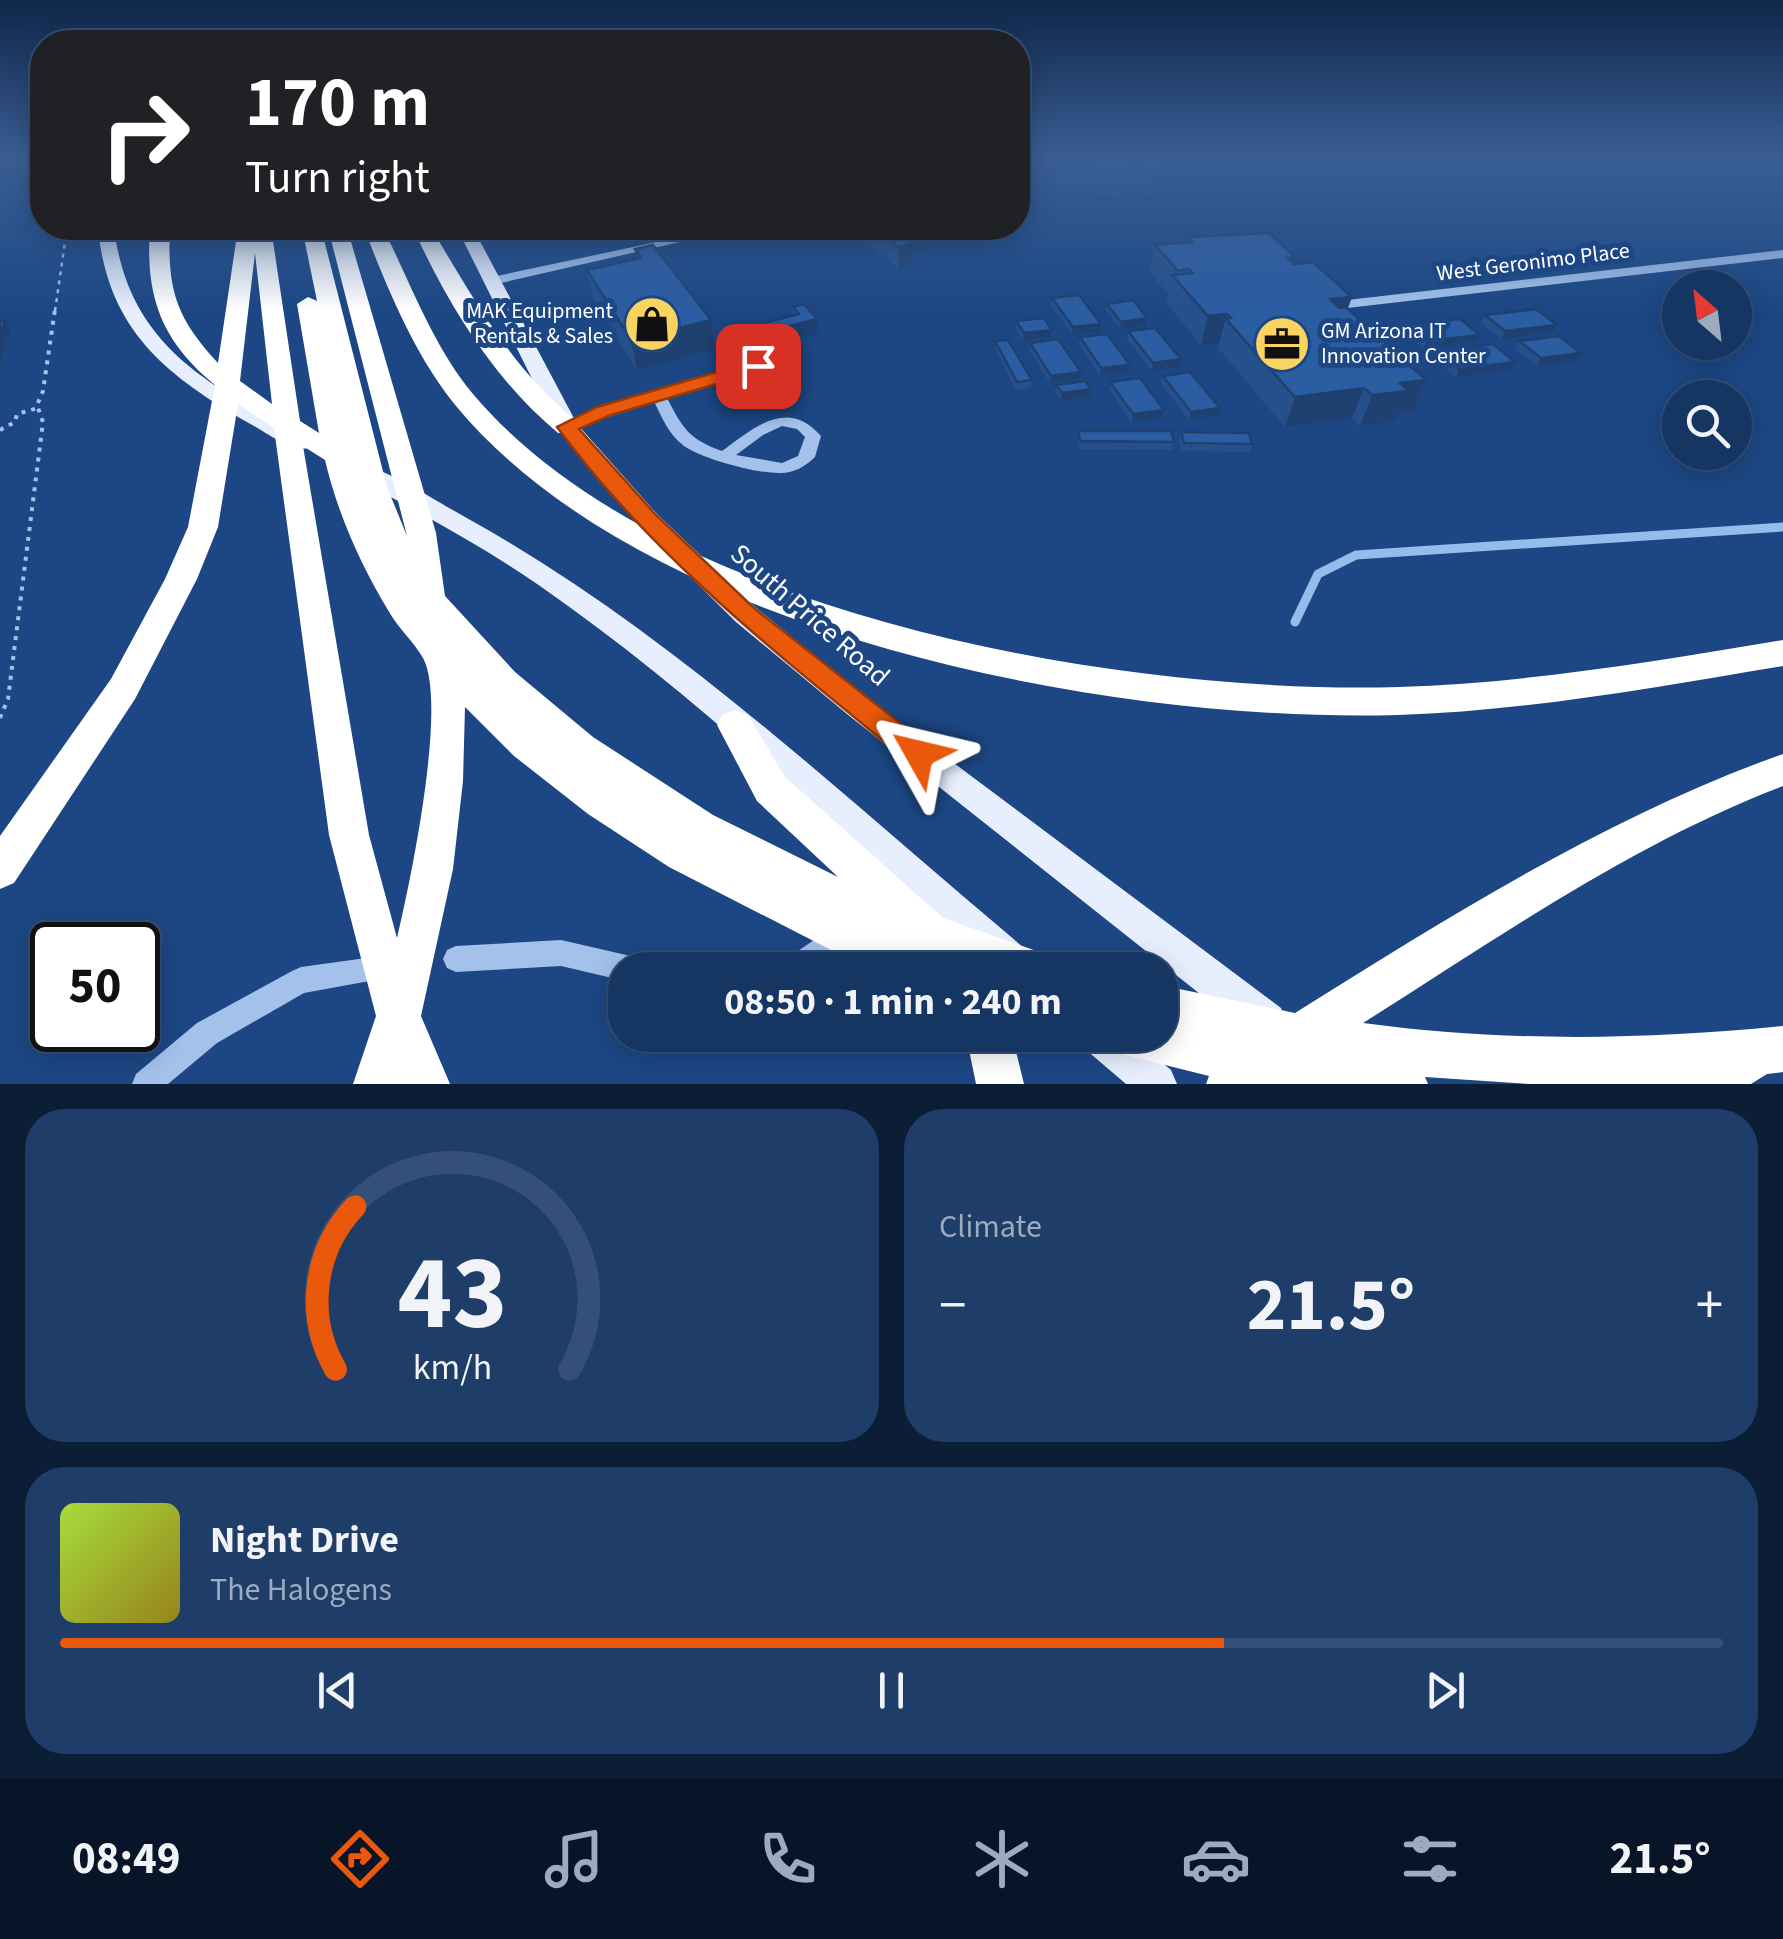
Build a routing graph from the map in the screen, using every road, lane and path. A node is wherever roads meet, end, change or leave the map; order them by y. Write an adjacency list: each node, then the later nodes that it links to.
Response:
1 (65, 240): 18 (path)
2 (107, 240): 23 (main road)
3 (160, 240): 23 (highway)
4 (246, 240): 28 (highway)
5 (263, 240): 47 (highway)
6 (296, 240): 21 (highway)
7 (314, 240): 21 (highway)
8 (341, 240): 46 (highway)
9 (380, 240): 24 (highway)
10 (429, 240): 19 (highway)
11 (471, 240): 14 (main road, South Price Road)
12 (680, 240): 14 (street)
13 (1783, 254): 15 (street, West Geronimo Place)
14 (492, 281): 19 (main road, South Price Road)
15 (1347, 304)
16 (791, 356): 17 (street)
17 (658, 394): 19 (street); 22 (street)
18 (38, 408): 20 (path); 25 (path)
19 (567, 427): 40 (main road, South Price Road)
20 (0, 430)
21 (348, 439): 31 (highway); 33 (highway)
22 (726, 455): 22 (street)
23 (369, 476): 26 (main road)
24 (1783, 654)
25 (0, 718)
26 (735, 725): 29 (highway); 34 (main road)
27 (1783, 770): 40 (highway)
28 (0, 870)
29 (886, 896): 30 (street); 32 (highway)
30 (817, 952)
31 (886, 952)
32 (943, 952)
33 (978, 952)
34 (1005, 952)
35 (456, 960): 36 (street)
36 (608, 964)
37 (366, 971): 45 (street)
38 (1178, 1012): 42 (highway)
39 (1783, 1039): 53 (highway)
40 (1291, 1042): 50 (highway); 51 (main road, South Price Road)
41 (1178, 1046): 52 (highway)
42 (1783, 1050)
43 (993, 1052): 48 (highway)
44 (1119, 1052): 49 (main road)
45 (146, 1084)
46 (377, 1084)
47 (426, 1084)
48 (1000, 1084)
49 (1157, 1084)
50 (1230, 1084)
51 (1346, 1084)
52 (1404, 1084)
53 (1704, 1084)

